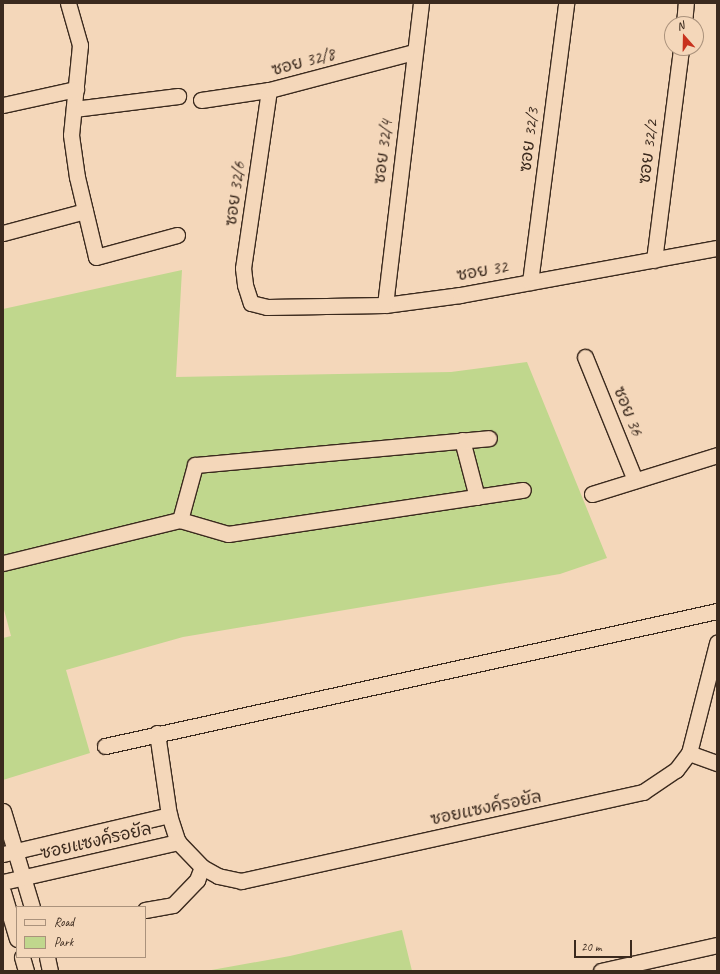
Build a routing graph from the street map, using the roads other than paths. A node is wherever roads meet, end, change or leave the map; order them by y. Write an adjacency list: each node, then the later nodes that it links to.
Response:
1 (68, 3): 8 (street)
2 (421, 3): 6 (street, ซอย 32/4)
3 (566, 3): 19 (street, ซอย 32/3)
4 (686, 3): 5 (street)
5 (685, 16)
6 (414, 52): 9 (street, ซอย 32/8); 21 (street, ซอย 32/4)
7 (680, 56): 18 (street, ซอย 32/2)
8 (76, 89): 12 (street); 13 (street)
9 (269, 90): 11 (street, ซอย 32/8); 20 (street, ซอย 32/6)
10 (178, 96): 13 (street)
11 (201, 100)
12 (3, 105)
13 (74, 109): 14 (street)
14 (85, 211): 15 (street); 16 (street)
15 (3, 233)
16 (177, 235)
17 (717, 248): 18 (street, ซอย 32)
18 (654, 260): 19 (street, ซอย 32)
19 (530, 282): 21 (street, ซอย 32)
20 (251, 303): 21 (street, ซอย 32)
21 (385, 305)
22 (585, 357): 26 (street, ซอย 36)
23 (489, 438): 24 (street)
24 (462, 440): 29 (street); 30 (street)
25 (717, 455): 26 (street)
26 (636, 480): 28 (street)
27 (523, 490): 29 (street)
28 (592, 494)
29 (477, 497): 30 (street)
30 (180, 520): 31 (street)
31 (3, 563)
32 (717, 611): 34 (street)
33 (717, 643): 36 (street, ซอยแซงค์รอยัล)
34 (157, 733): 35 (street); 39 (street, ซอยแซงค์รอยัล)
35 (105, 746)
36 (689, 753): 37 (street); 42 (street, ซอยแซงค์รอยัล)
37 (717, 763)
38 (3, 811): 41 (street)
39 (169, 815): 40 (street, ซอยแซงค์รอยัล); 41 (street, ซอยแซงค์รอยัล)
40 (178, 842): 42 (street, ซอยแซงค์รอยัล); 43 (street, ซอยแซงค์รอยัล)
41 (9, 853): 43 (street)
42 (202, 867): 47 (street)
43 (23, 877): 44 (street, ซอยแซงค์รอยัล); 46 (street)
44 (3, 882)
45 (3, 892): 48 (street)
46 (32, 906)
47 (146, 910)
48 (16, 936)
49 (717, 945): 52 (street)
50 (22, 958): 53 (street)
51 (47, 958): 54 (street)
52 (605, 970)
53 (26, 971)
54 (50, 971)

